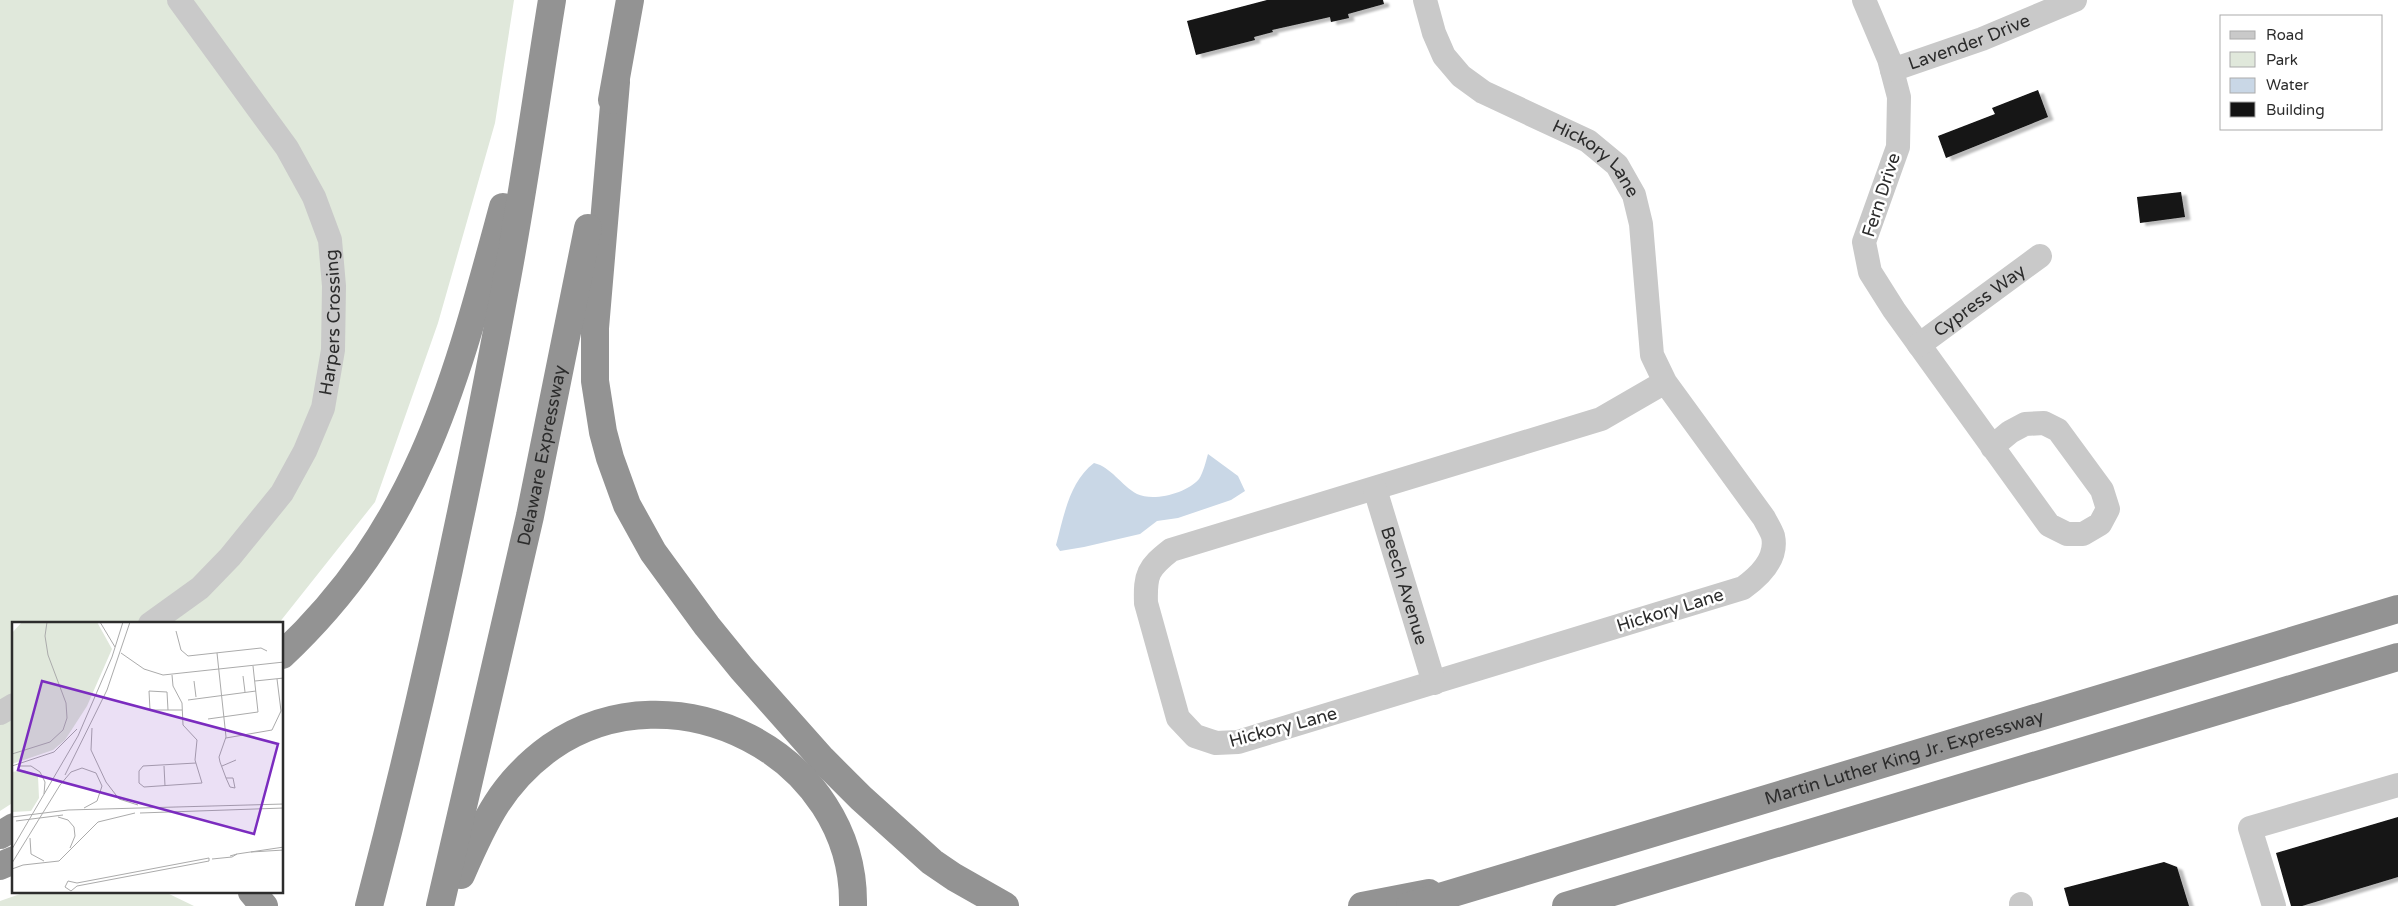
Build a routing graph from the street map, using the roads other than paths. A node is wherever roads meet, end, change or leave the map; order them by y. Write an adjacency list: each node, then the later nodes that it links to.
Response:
1 (179, 0): 16 (street, Harpers Crossing)
2 (552, 0): 7 (highway)
3 (630, 0): 9 (highway, Delaware Expressway)
4 (1425, 0): 12 (street, Hickory Lane)
5 (1864, 0): 8 (street, Fern Drive)
6 (2075, 0): 8 (street, Lavender Drive)
7 (541, 68): 17 (highway); 30 (highway)
8 (1892, 70): 11 (street, Fern Drive)
9 (616, 82): 31 (highway, Delaware Expressway); 34 (highway)
10 (2040, 256): 11 (street, Cypress Way)
11 (1919, 345): 13 (street, Fern Drive)
12 (1666, 382): 14 (street, Hickory Lane); 19 (street, Hickory Lane)
13 (1992, 447): 13 (street, Fern Drive)
14 (1376, 489): 19 (street, Beech Avenue); 19 (street, Hickory Lane)
15 (2398, 609): 27 (highway, Martin Luther King Jr. Expressway)
16 (153, 622)
17 (284, 653)
18 (2398, 657): 37 (highway)
19 (1434, 684)
20 (12, 706): 21 (street)
21 (0, 713)
22 (2398, 785): 38 (street)
23 (12, 828): 24 (highway)
24 (0, 835)
25 (12, 861): 26 (highway)
26 (0, 866)
27 (1482, 883): 35 (highway); 36 (highway, Martin Luther King Jr. Expressway)
28 (254, 894): 29 (highway)
29 (264, 906)
30 (369, 906)
31 (440, 906)
32 (447, 906): 33 (highway)
33 (852, 906)
34 (1005, 906)
35 (1362, 906)
36 (1410, 906)
37 (1566, 906)
38 (2274, 906)

